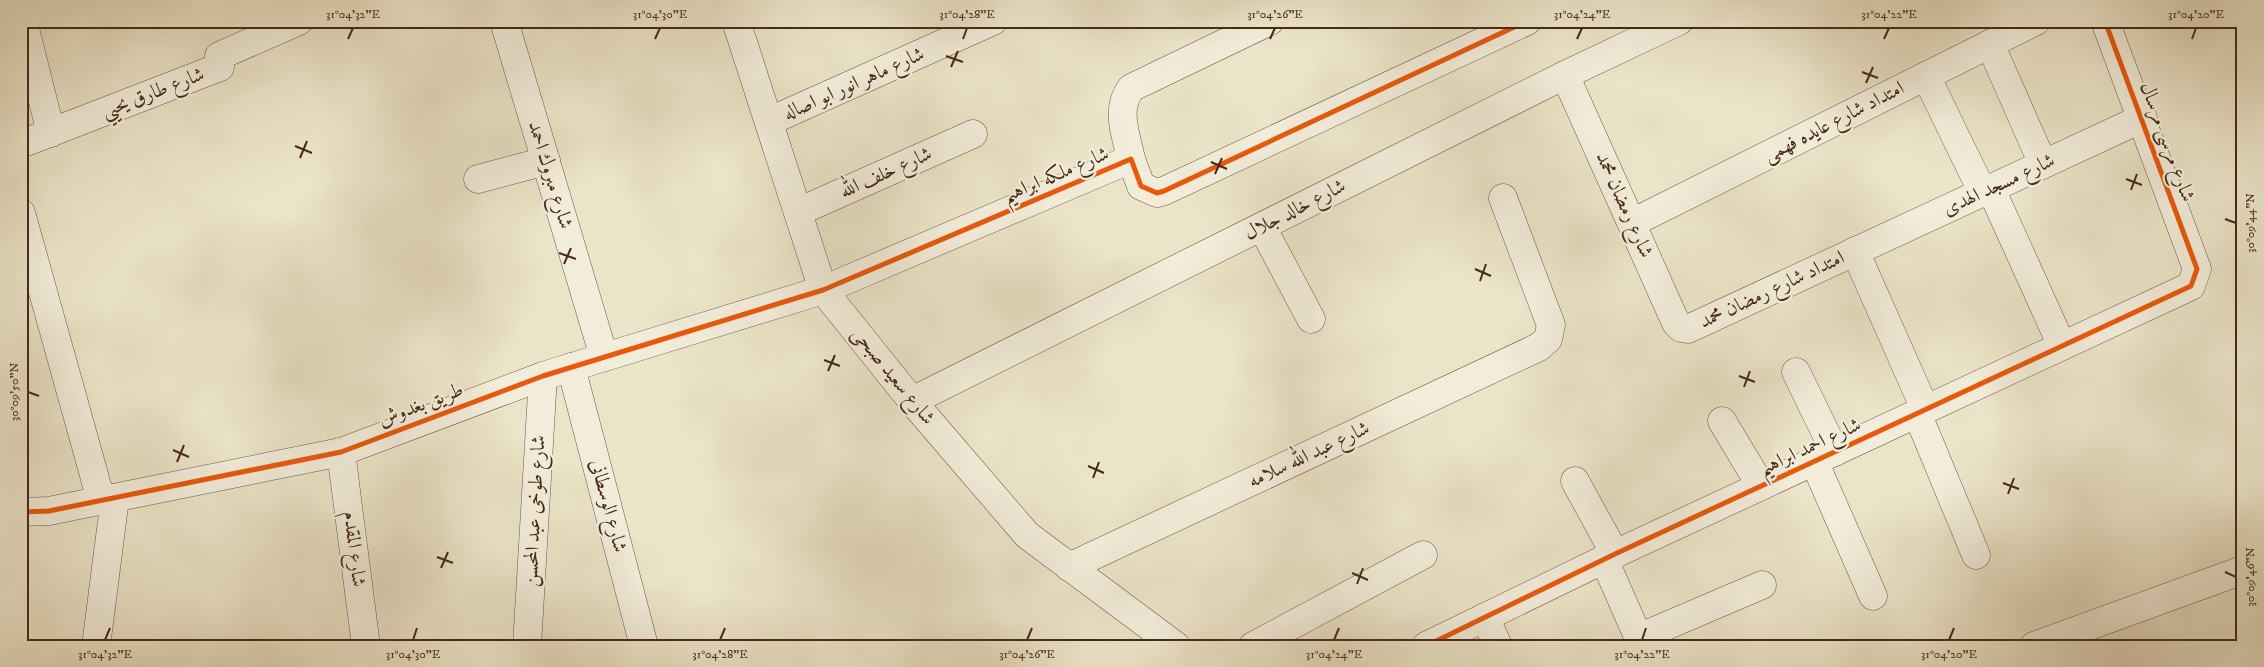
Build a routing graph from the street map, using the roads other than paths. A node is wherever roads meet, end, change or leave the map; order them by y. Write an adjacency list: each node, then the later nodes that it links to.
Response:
1 (23, 21): 16 (street)
2 (299, 21): 16 (street, شارع طارق يحيي)
3 (504, 21): 20 (street, شارع مبروك احمد)
4 (736, 21): 15 (street, شارع سعيد صبحى)
5 (993, 21): 15 (street, شارع ماهر انور ابو اصاله)
6 (1270, 21): 19 (street)
7 (1527, 21): 19 (street, شارع ملكه ابراهيم)
8 (1679, 21): 12 (street, شارع خالد جلال)
9 (2036, 21): 11 (street, امتداد شارع عايده فهمى)
10 (2110, 23): 14 (street, شارع مرسى مرسال)
11 (1990, 44): 13 (street, امتداد شارع عايده فهمى); 21 (street)
12 (1565, 75): 27 (street, شارع رمضان محمد); 28 (street, شارع خالد جلال)
13 (1926, 76): 23 (street); 27 (street, امتداد شارع عايده فهمى)
14 (2143, 118): 21 (street, شارع مسجد الهدى); 30 (street, شارع مرسى مرسال)
15 (770, 122): 25 (street, شارع سعيد صبحى)
16 (51, 133): 18 (street, شارع طارق يحيي)
17 (973, 134): 25 (street, شارع خلف الله)
18 (21, 144)
19 (1131, 159): 31 (street, شارع ملكه ابراهيم)
20 (546, 161): 22 (street); 35 (street, شارع مبروك احمد)
21 (2043, 164): 23 (street, شارع مسجد الهدى)
22 (478, 179)
23 (1987, 191): 29 (street, شارع مسجد الهدى); 34 (street)
24 (1503, 198): 51 (street, شارع عبد الله سلامه)
25 (798, 212): 31 (street, شارع سعيد صبحى)
26 (21, 213): 46 (street)
27 (1632, 223): 33 (street, شارع رمضان محمد)
28 (1262, 227): 32 (street); 39 (street, شارع خالد جلال)
29 (1856, 251): 33 (street, امتداد شارع رمضان محمد); 40 (street)
30 (2198, 268): 34 (street, شارع احمد ابراهيم)
31 (823, 290): 35 (street, طريق بغدوش); 39 (street, شارع سعيد صبحى)
32 (1311, 319)
33 (1688, 329)
34 (2062, 346): 40 (street, شارع احمد ابراهيم)
35 (604, 357): 36 (street, طريق بغدوش)
36 (572, 367): 38 (street, طريق بغدوش); 60 (street, شارع الوسطانى)
37 (1796, 372): 43 (street)
38 (543, 376): 42 (street, طريق بغدوش); 59 (street, شارع طوخى عبد المحسن)
39 (912, 401): 51 (street, شارع سعيد صبحى)
40 (1921, 411): 43 (street, شارع احمد ابراهيم); 49 (street)
41 (1722, 421): 45 (street)
42 (341, 452): 46 (street, طريق بغدوش); 58 (street, شارع المقدم)
43 (1825, 456): 45 (street, شارع احمد ابراهيم); 54 (street)
44 (1575, 481): 50 (street)
45 (1761, 486): 50 (street, شارع احمد ابراهيم)
46 (108, 499): 47 (street, طريق بغدوش); 57 (street)
47 (21, 512)
48 (1424, 555): 62 (street)
49 (1976, 555)
50 (1609, 557): 55 (street, شارع احمد ابراهيم); 56 (street)
51 (1068, 567): 61 (street, شارع سعيد صبحى)
52 (2243, 570): 65 (street)
53 (1762, 585): 56 (street)
54 (1873, 596)
55 (1485, 617): 63 (street, شارع احمد ابراهيم); 64 (street)
56 (1640, 642)
57 (96, 646)
58 (366, 646)
59 (527, 646)
60 (644, 646)
61 (1176, 646)
62 (1253, 646)
63 (1426, 646)
64 (1498, 646)
65 (2034, 646)

